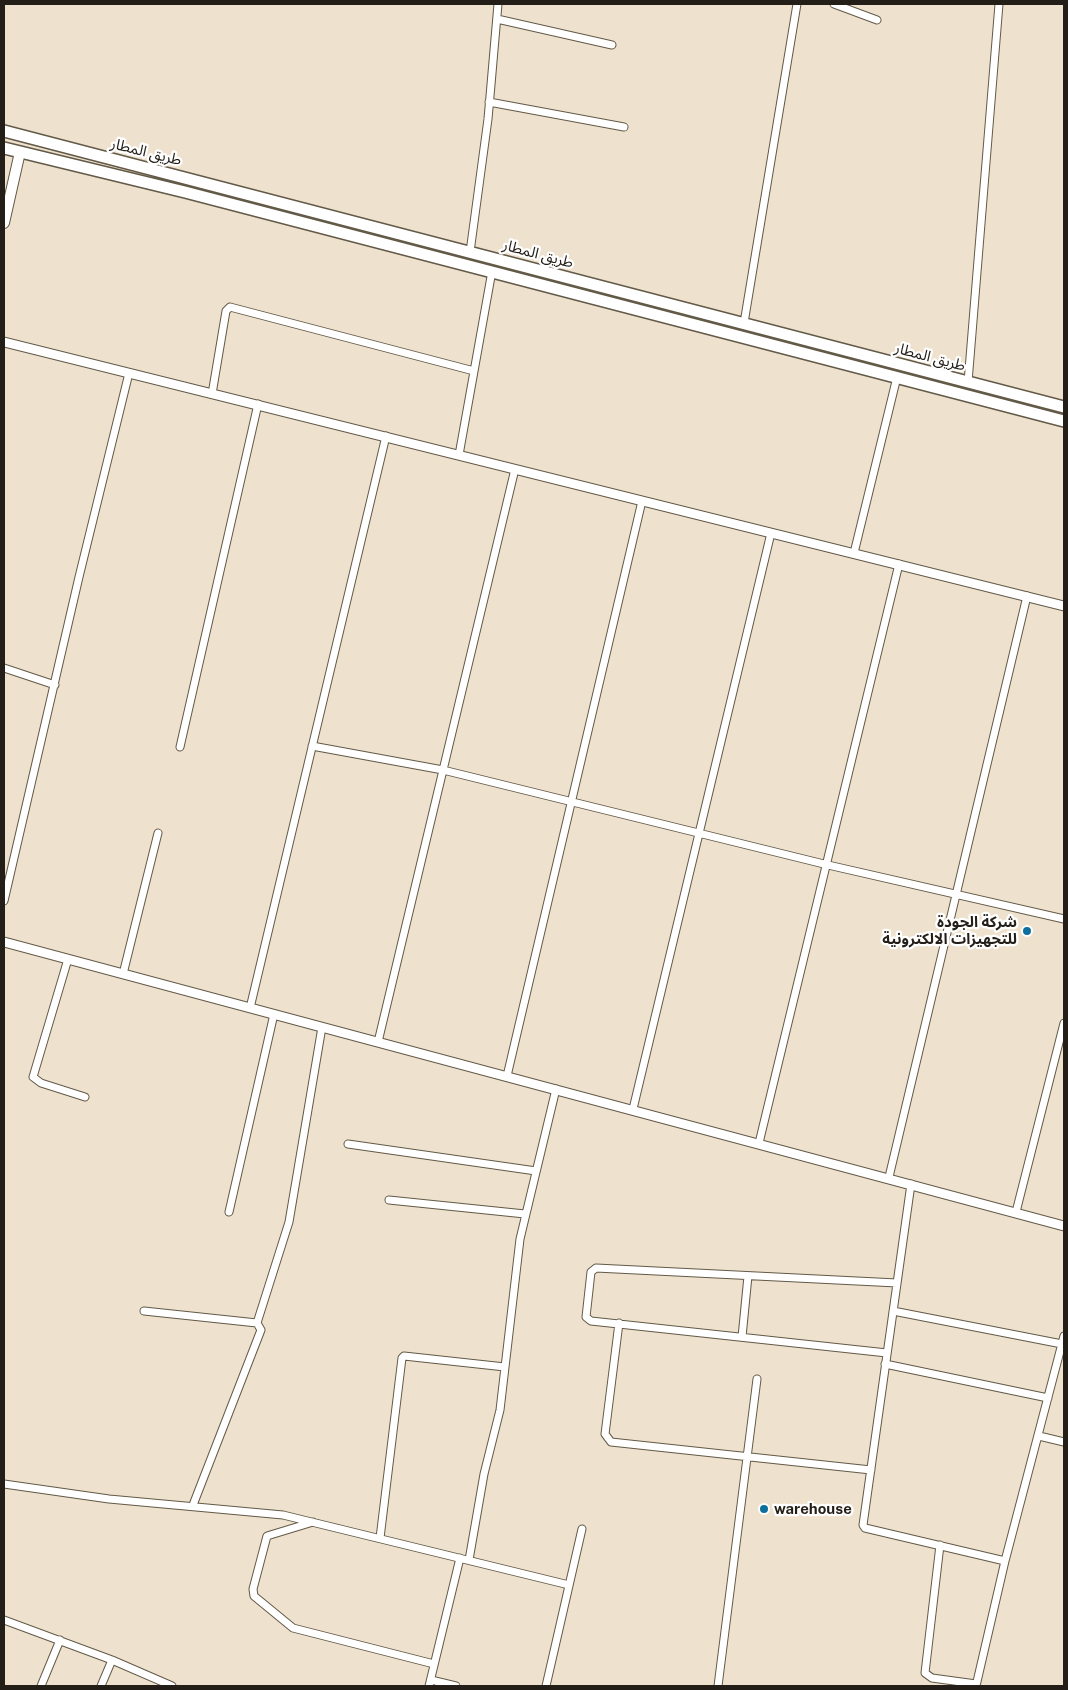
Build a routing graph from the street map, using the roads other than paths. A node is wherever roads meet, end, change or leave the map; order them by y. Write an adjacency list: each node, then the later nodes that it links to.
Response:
1 (498, 4): 5 (street)
2 (797, 4): 18 (street)
3 (834, 4): 6 (street)
4 (999, 4): 25 (street)
5 (496, 19): 7 (street); 8 (street)
6 (877, 20)
7 (612, 45)
8 (489, 102): 9 (street); 16 (street)
9 (624, 127)
10 (4, 131): 14 (highway, طريق المطار)
11 (4, 148): 12 (highway, طريق المطار)
12 (20, 152): 13 (main road); 15 (highway, طريق المطار)
13 (4, 223)
14 (362, 223): 15 (highway); 16 (highway, طريق المطار)
15 (360, 239): 17 (highway, طريق المطار)
16 (470, 252): 18 (highway, طريق المطار)
17 (492, 271): 21 (highway, طريق المطار); 22 (street)
18 (744, 323): 20 (highway, طريق المطار)
19 (4, 342): 23 (street)
20 (818, 343): 21 (highway); 25 (highway, طريق المطار)
21 (816, 356): 24 (highway, طريق المطار)
22 (474, 370): 26 (street); 31 (street)
23 (129, 373): 26 (street); 40 (street)
24 (897, 377): 29 (highway, طريق المطار); 35 (street)
25 (968, 382): 28 (highway, طريق المطار)
26 (212, 394): 27 (street)
27 (258, 404): 30 (street); 42 (street)
28 (1064, 407)
29 (1064, 421)
30 (386, 436): 31 (street); 41 (street)
31 (459, 455): 32 (street)
32 (514, 469): 33 (street); 43 (street)
33 (642, 501): 34 (street); 44 (street)
34 (771, 533): 35 (street); 46 (street)
35 (854, 553): 36 (street)
36 (899, 564): 37 (street); 47 (street)
37 (1027, 596): 38 (street); 48 (street)
38 (1064, 606)
39 (4, 668): 40 (street)
40 (55, 685): 49 (street)
41 (312, 746): 43 (street); 54 (street)
42 (180, 747)
43 (443, 770): 44 (street); 58 (street)
44 (572, 801): 46 (street); 59 (street)
45 (158, 832): 53 (street)
46 (699, 833): 47 (street); 62 (street)
47 (828, 865): 48 (street); 63 (street)
48 (958, 895): 50 (street); 66 (street)
49 (4, 901)
50 (1064, 919)
51 (4, 942): 52 (street)
52 (68, 960): 53 (street); 61 (street)
53 (123, 974): 54 (street)
54 (250, 1008): 55 (street)
55 (274, 1014): 57 (street); 69 (street)
56 (1064, 1023): 70 (street)
57 (322, 1027): 58 (street); 77 (street)
58 (378, 1042): 59 (street)
59 (507, 1076): 60 (street)
60 (556, 1089): 62 (street); 65 (street)
61 (85, 1097)
62 (633, 1110): 63 (street)
63 (759, 1143): 66 (street)
64 (348, 1144): 65 (street)
65 (536, 1171): 71 (street)
66 (889, 1177): 67 (street)
67 (911, 1184): 70 (street); 74 (street)
68 (389, 1200): 71 (street)
69 (228, 1212)
70 (1016, 1212): 72 (street)
71 (525, 1214): 84 (street)
72 (1064, 1226)
73 (748, 1276): 74 (street); 78 (street); 79 (street)
74 (897, 1283): 76 (street)
75 (144, 1311): 77 (street)
76 (893, 1312): 81 (street); 82 (street)
77 (257, 1323): 92 (street)
78 (619, 1323): 79 (street); 89 (street)
79 (742, 1336): 82 (street)
80 (1064, 1336): 81 (street)
81 (1062, 1344): 86 (street)
82 (887, 1352): 83 (street)
83 (886, 1364): 86 (street); 90 (street)
84 (505, 1367): 95 (street); 98 (street)
85 (757, 1378): 89 (street)
86 (1048, 1398): 87 (street)
87 (1038, 1436): 88 (street); 99 (street)
88 (1064, 1442)
89 (747, 1458): 90 (street); 113 (street)
90 (871, 1470): 96 (street)
91 (4, 1484): 92 (street)
92 (192, 1505): 93 (street)
93 (313, 1521): 95 (street); 104 (street)
94 (582, 1529): 100 (street)
95 (380, 1538): 97 (street)
96 (940, 1545): 99 (street); 107 (street)
97 (460, 1558): 98 (street); 104 (street)
98 (469, 1560): 100 (street)
99 (1005, 1561): 107 (street)
100 (568, 1585): 112 (street)
101 (4, 1620): 102 (street)
102 (60, 1640): 103 (street); 108 (street)
103 (112, 1660): 106 (street); 109 (street)
104 (434, 1664): 105 (street)
105 (430, 1683): 111 (street)
106 (161, 1684): 110 (street)
107 (976, 1685)
108 (41, 1686)
109 (101, 1686)
110 (172, 1686)
111 (456, 1686)
112 (546, 1686)
113 (718, 1686)

